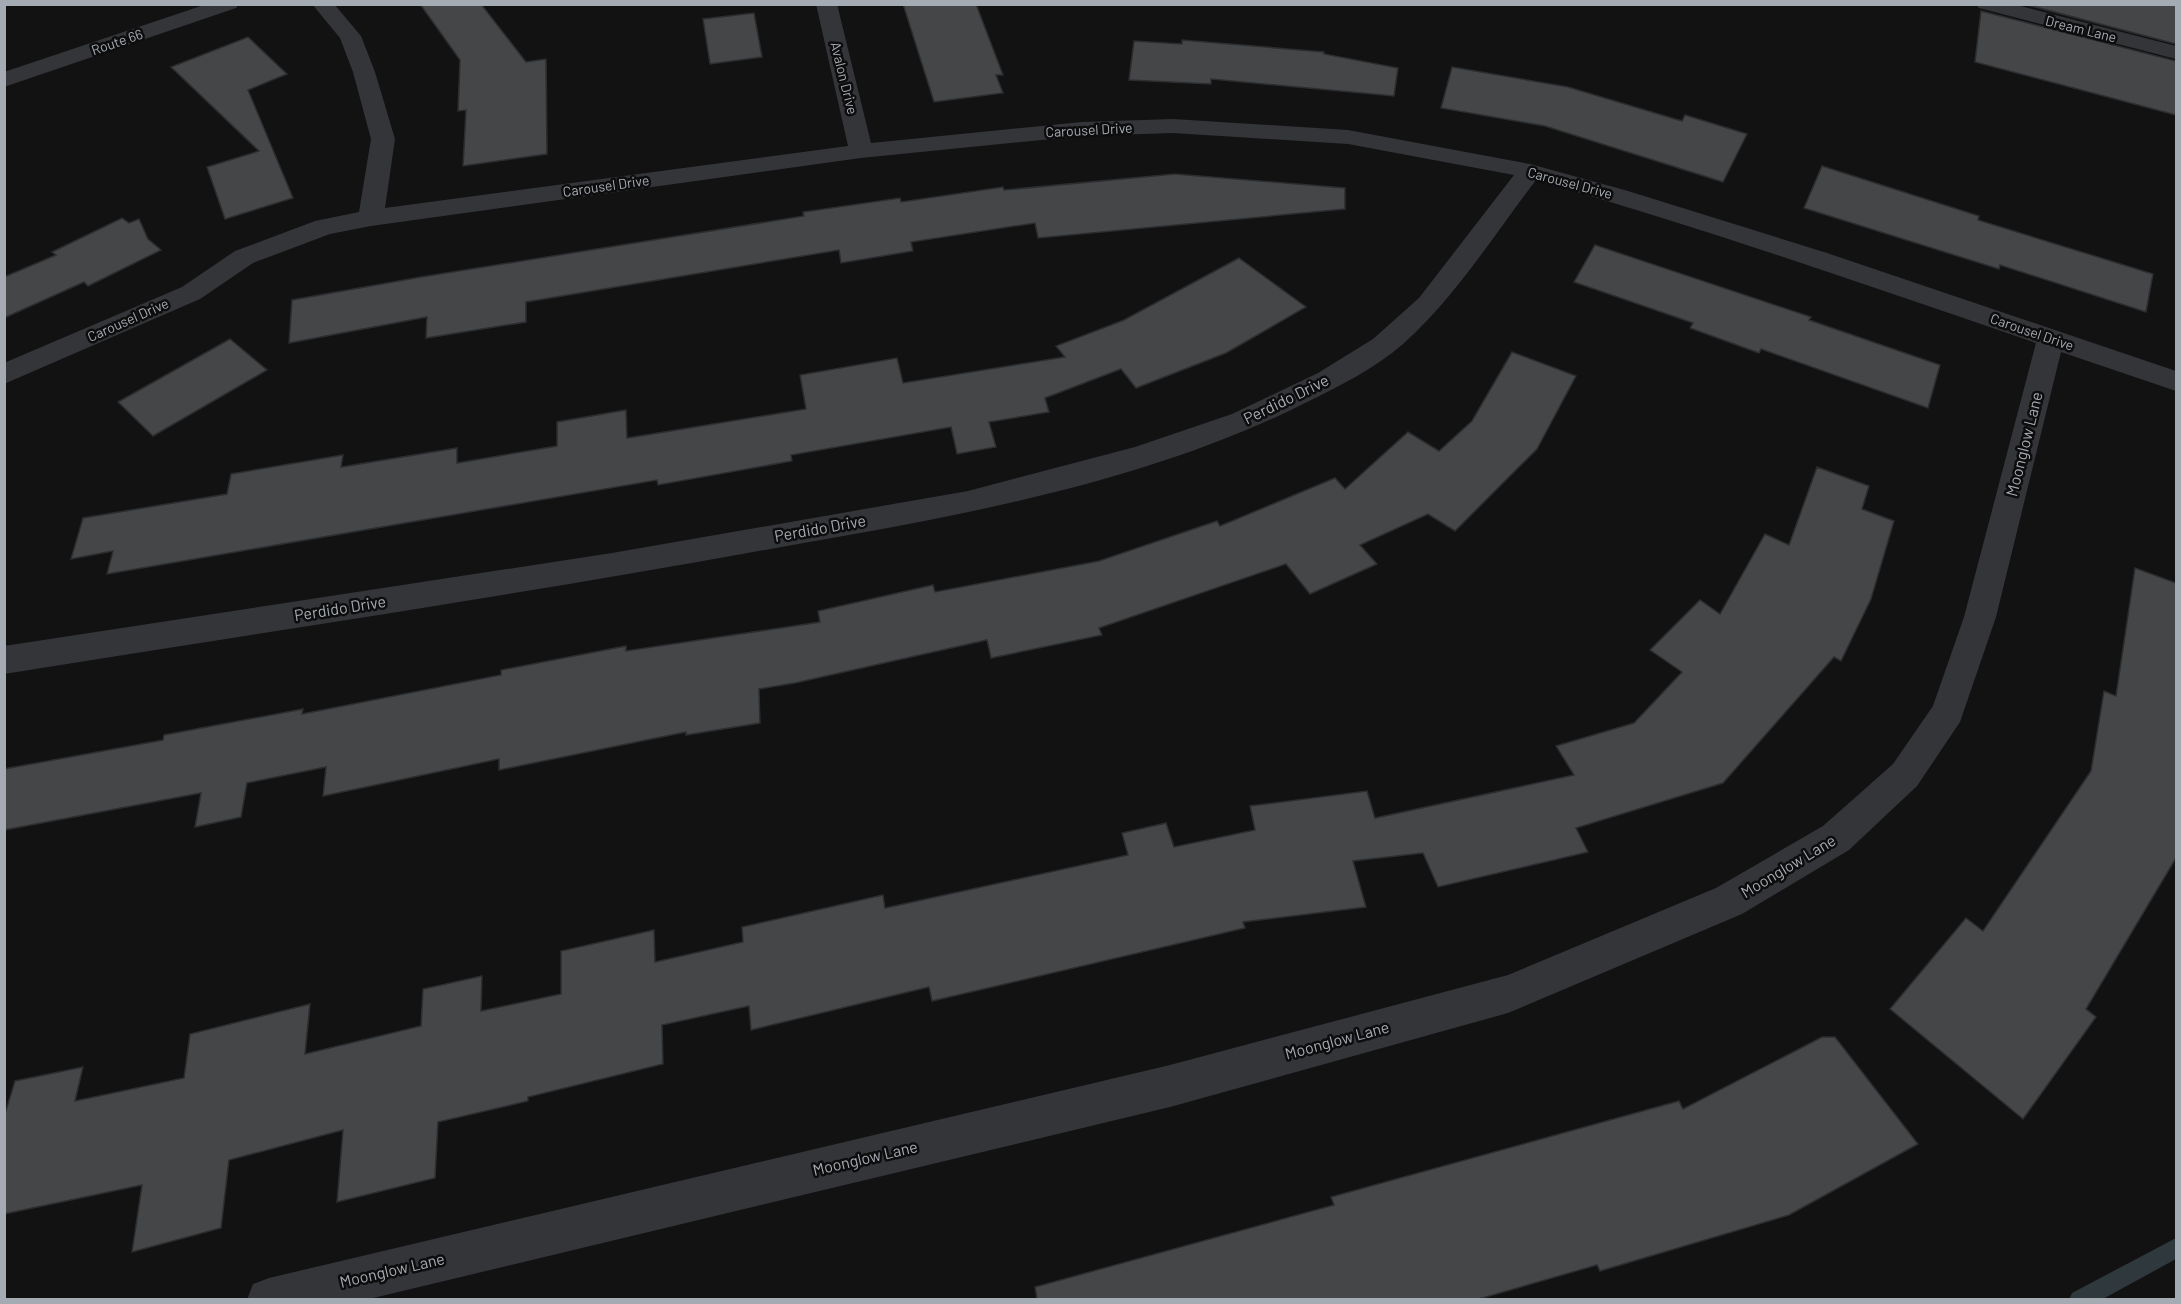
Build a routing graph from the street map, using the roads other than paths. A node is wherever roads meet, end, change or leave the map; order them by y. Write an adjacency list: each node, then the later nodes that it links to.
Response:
1 (229, 4): 6 (street, Route 66)
2 (322, 4): 9 (street)
3 (826, 4): 7 (street, Avalon Drive)
4 (1986, 4): 5 (street, Dream Lane)
5 (2176, 53)
6 (4, 80)
7 (861, 151): 8 (street, Carousel Drive); 9 (street, Carousel Drive)
8 (1530, 171): 10 (street, Carousel Drive); 13 (street, Perdido Drive)
9 (371, 218): 11 (street, Carousel Drive)
10 (2051, 338): 12 (street, Carousel Drive); 14 (street, Moonglow Lane)
11 (4, 374)
12 (2176, 381)
13 (4, 660)
14 (269, 1299)

